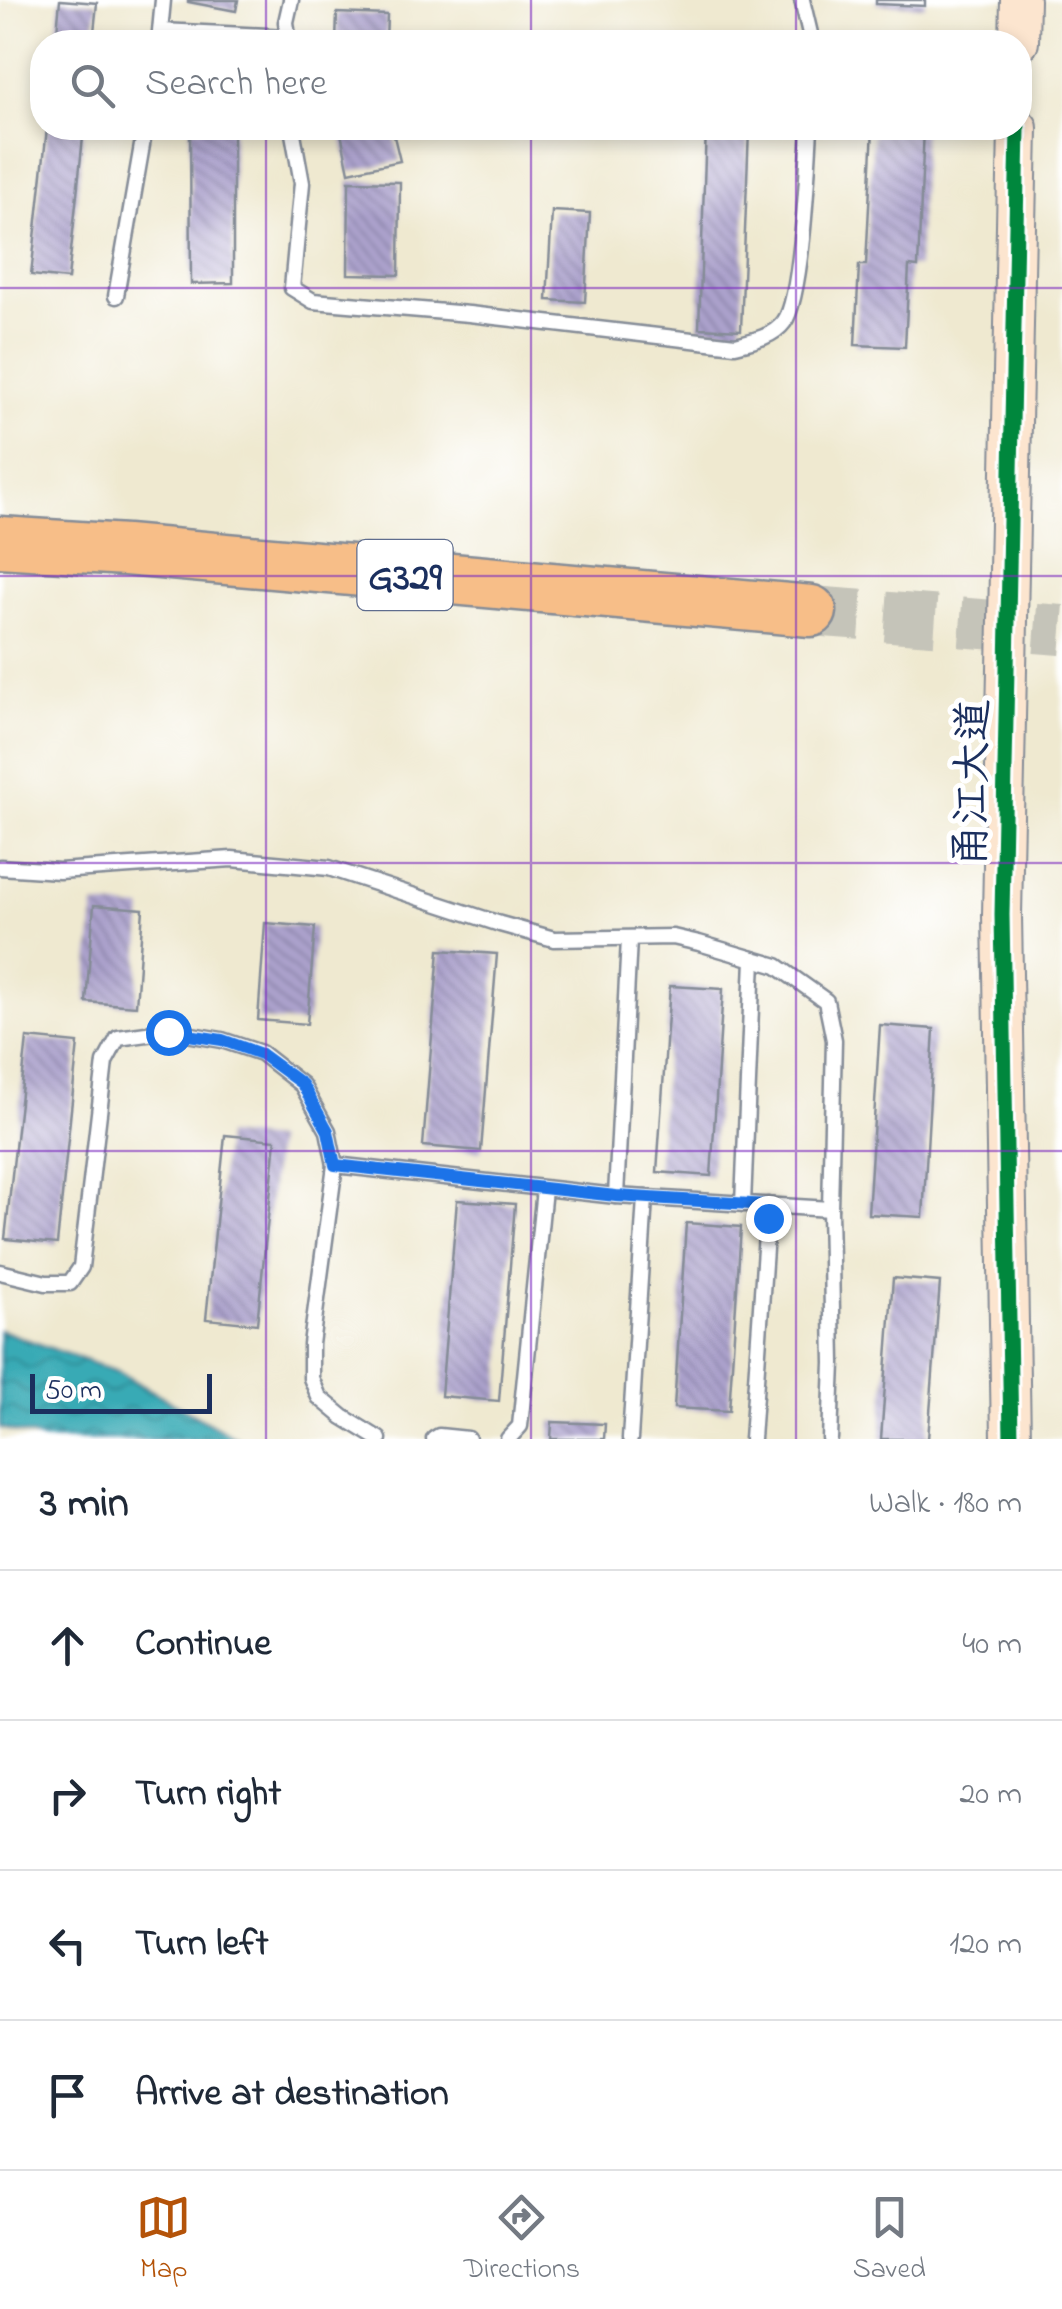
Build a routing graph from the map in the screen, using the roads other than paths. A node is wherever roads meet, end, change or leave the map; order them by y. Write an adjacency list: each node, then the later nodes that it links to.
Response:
1 (164, 0): 5 (lane)
2 (291, 0): 6 (lane)
3 (802, 0): 7 (lane)
4 (1020, 0): 8 (main road)
5 (161, 30)
6 (287, 30)
7 (809, 30)
8 (1019, 30)
9 (143, 140): 13 (lane)
10 (294, 140): 11 (lane)
11 (810, 140)
12 (1018, 140): 34 (main road, 甬江大道)
13 (116, 296)
14 (0, 542): 15 (highway, G329)
15 (811, 611)
16 (0, 868): 17 (lane)
17 (630, 939): 18 (lane); 21 (lane)
18 (753, 958): 23 (lane); 25 (lane)
19 (335, 1165): 20 (lane); 26 (lane); 27 (lane)
20 (544, 1189): 21 (lane); 30 (lane)
21 (616, 1196): 22 (lane)
22 (645, 1198): 23 (lane); 31 (lane)
23 (743, 1204): 24 (lane)
24 (768, 1205): 25 (lane); 32 (lane)
25 (830, 1208): 33 (lane)
26 (0, 1272)
27 (379, 1439)
28 (434, 1439): 29 (lane)
29 (468, 1439)
30 (508, 1439)
31 (630, 1439)
32 (752, 1439)
33 (830, 1439)
34 (1012, 1439)

